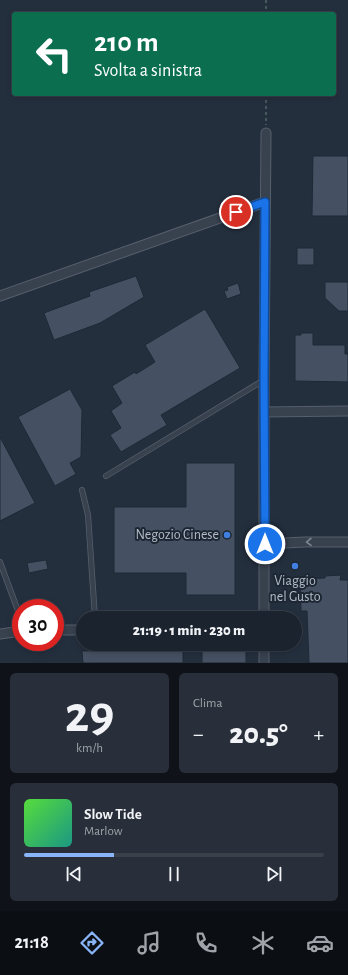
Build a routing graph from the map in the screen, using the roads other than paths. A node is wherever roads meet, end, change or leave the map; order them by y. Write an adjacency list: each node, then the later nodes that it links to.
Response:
1 (266, 132): 2 (street)
2 (265, 202): 3 (street); 4 (street)
3 (0, 296)
4 (264, 380): 6 (street); 7 (lane)
5 (348, 411): 6 (street)
6 (264, 412): 10 (street)
7 (106, 476)
8 (82, 490): 13 (lane)
9 (348, 542): 10 (street, one-way to 10)
10 (265, 544): 14 (street)
11 (0, 562): 12 (lane)
12 (14, 599)
13 (95, 611)
14 (264, 611)
15 (64, 630): 16 (street)
16 (76, 630)
17 (12, 632): 18 (street)
18 (0, 634)
19 (264, 651): 20 (street)
20 (264, 663)

